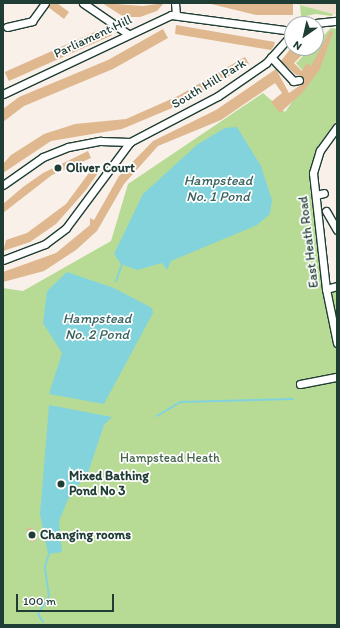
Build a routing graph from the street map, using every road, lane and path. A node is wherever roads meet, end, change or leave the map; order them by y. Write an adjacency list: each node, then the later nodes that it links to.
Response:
1 (45, 3): 8 (street)
2 (83, 3): 10 (street)
3 (175, 3): 5 (street)
4 (182, 3): 5 (street)
5 (177, 15): 9 (street, Parliament Hill); 10 (street, Parliament Hill)
6 (337, 21): 7 (street)
7 (324, 22)
8 (7, 27)
9 (284, 30)
10 (128, 34): 14 (street, Parliament Hill)
11 (284, 43): 12 (street, South Hill Park)
12 (271, 57): 13 (street); 16 (street, South Hill Park)
13 (299, 80)
14 (3, 94)
15 (337, 127): 19 (street, East Heath Road)
16 (130, 142): 17 (street); 22 (street)
17 (3, 185)
18 (324, 193): 19 (street)
19 (316, 195): 24 (street, East Heath Road)
20 (326, 211): 21 (street)
21 (337, 230)
22 (3, 260)
23 (337, 286): 24 (street)
24 (326, 289): 25 (street, East Heath Road)
25 (337, 343)
26 (337, 378): 27 (street)
27 (300, 384)

